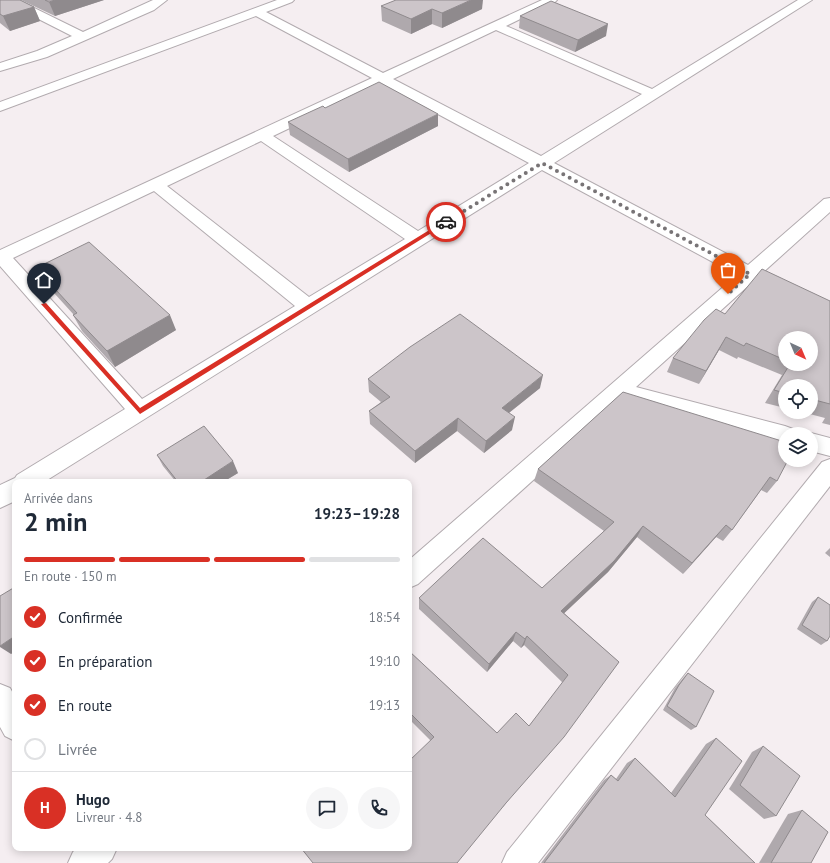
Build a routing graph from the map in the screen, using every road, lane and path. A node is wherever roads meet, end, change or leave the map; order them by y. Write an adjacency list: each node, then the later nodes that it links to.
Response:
1 (9, 0): 8 (street)
2 (161, 0): 8 (street)
3 (288, 0): 6 (street)
4 (552, 0): 7 (street)
5 (806, 0): 11 (street)
6 (257, 12): 10 (street); 12 (street)
7 (496, 26): 10 (street); 11 (street)
8 (82, 36): 9 (street)
9 (0, 67)
10 (383, 79): 13 (street); 14 (street)
11 (653, 94): 14 (street)
12 (0, 107)
13 (262, 135): 15 (street); 17 (street)
14 (542, 163): 17 (street); 19 (street)
15 (156, 185): 18 (street); 20 (street)
16 (830, 203): 19 (street)
17 (418, 239): 20 (street)
18 (1, 257): 22 (street)
19 (750, 274): 21 (street)
20 (309, 307): 22 (street)
21 (618, 391): 23 (street); 30 (street)
22 (140, 411): 27 (street)
23 (778, 433)
24 (818, 444): 25 (street)
25 (830, 447)
26 (830, 469): 33 (street)
27 (30, 479)
28 (12, 490): 29 (street)
29 (0, 498)
30 (412, 573)
31 (0, 698): 32 (street)
32 (12, 720)
33 (518, 863)

